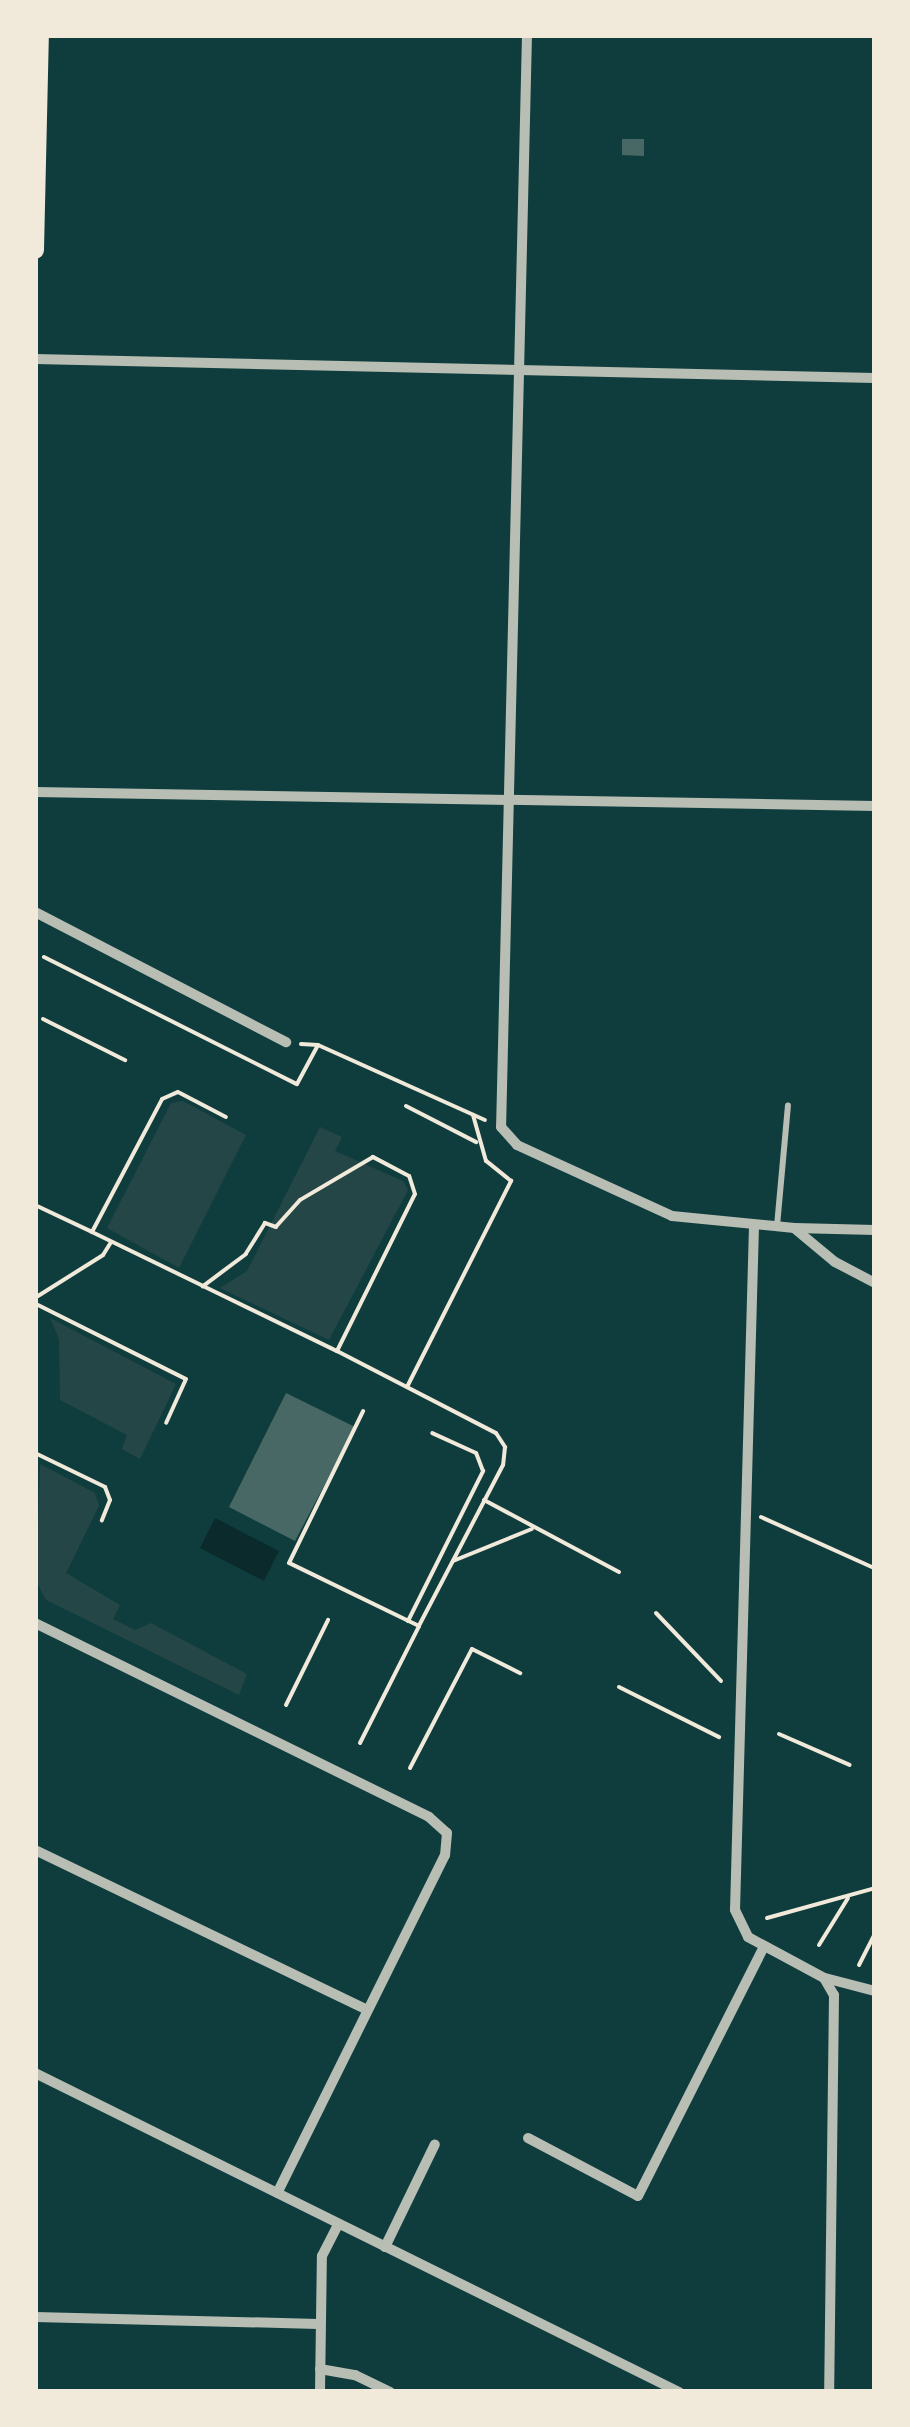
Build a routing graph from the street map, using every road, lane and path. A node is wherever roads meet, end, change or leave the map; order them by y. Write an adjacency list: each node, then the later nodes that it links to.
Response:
1 (40, 35): 3 (main road)
2 (527, 35): 5 (street)
3 (35, 250)
4 (35, 359): 5 (street)
5 (519, 369): 6 (street); 8 (street)
6 (875, 378)
7 (35, 792): 8 (street)
8 (507, 801): 9 (street); 20 (street)
9 (875, 806)
10 (35, 912): 13 (street)
11 (44, 957): 14 (path)
12 (43, 1019): 15 (path)
13 (286, 1042): 14 (path)
14 (318, 1045): 18 (path)
15 (124, 1060)
16 (406, 1106): 21 (path)
17 (788, 1106): 24 (lane)
18 (472, 1115): 20 (path); 21 (path)
19 (226, 1117): 27 (path)
20 (500, 1128): 23 (street)
21 (476, 1142): 34 (path)
22 (35, 1205): 27 (path)
23 (754, 1226): 24 (street); 66 (street)
24 (776, 1228): 25 (street)
25 (794, 1228): 26 (street); 29 (street)
26 (875, 1230)
27 (92, 1232): 28 (path)
28 (111, 1242): 30 (path); 31 (path)
29 (875, 1282)
30 (203, 1286): 33 (path); 33 (path)
31 (38, 1296)
32 (38, 1305): 36 (path)
33 (337, 1351): 34 (path)
34 (408, 1386): 39 (path)
35 (363, 1411): 48 (path)
36 (166, 1423)
37 (432, 1432): 48 (path)
38 (35, 1454): 41 (path)
39 (484, 1500): 42 (path); 43 (path)
40 (761, 1517): 44 (path)
41 (102, 1520)
42 (535, 1528): 43 (path); 45 (path)
43 (453, 1561): 50 (path)
44 (874, 1568)
45 (619, 1572)
46 (656, 1613): 52 (path)
47 (328, 1620): 54 (path)
48 (408, 1621): 50 (path)
49 (35, 1623): 70 (street)
50 (419, 1626): 57 (path)
51 (520, 1673): 59 (path)
52 (720, 1681)
53 (618, 1687): 56 (path)
54 (286, 1705)
55 (779, 1734): 58 (path)
56 (719, 1738)
57 (360, 1743)
58 (850, 1765)
59 (410, 1768)
60 (35, 1850): 70 (street)
61 (875, 1888): 62 (path)
62 (850, 1895): 63 (path); 65 (path)
63 (767, 1918)
64 (875, 1933): 67 (path)
65 (819, 1945)
66 (764, 1946): 68 (street); 72 (street)
67 (859, 1965)
68 (824, 1978): 69 (street); 83 (street)
69 (875, 1991)
70 (368, 2010): 74 (street)
71 (35, 2073): 74 (street)
72 (528, 2138)
73 (435, 2144): 76 (street)
74 (278, 2193): 75 (street)
75 (338, 2224): 76 (street); 78 (street)
76 (385, 2247): 82 (street)
77 (35, 2317): 78 (street)
78 (318, 2324): 79 (street)
79 (320, 2368): 80 (street); 81 (street)
80 (320, 2392)
81 (390, 2392)
82 (679, 2392)
83 (829, 2392)

